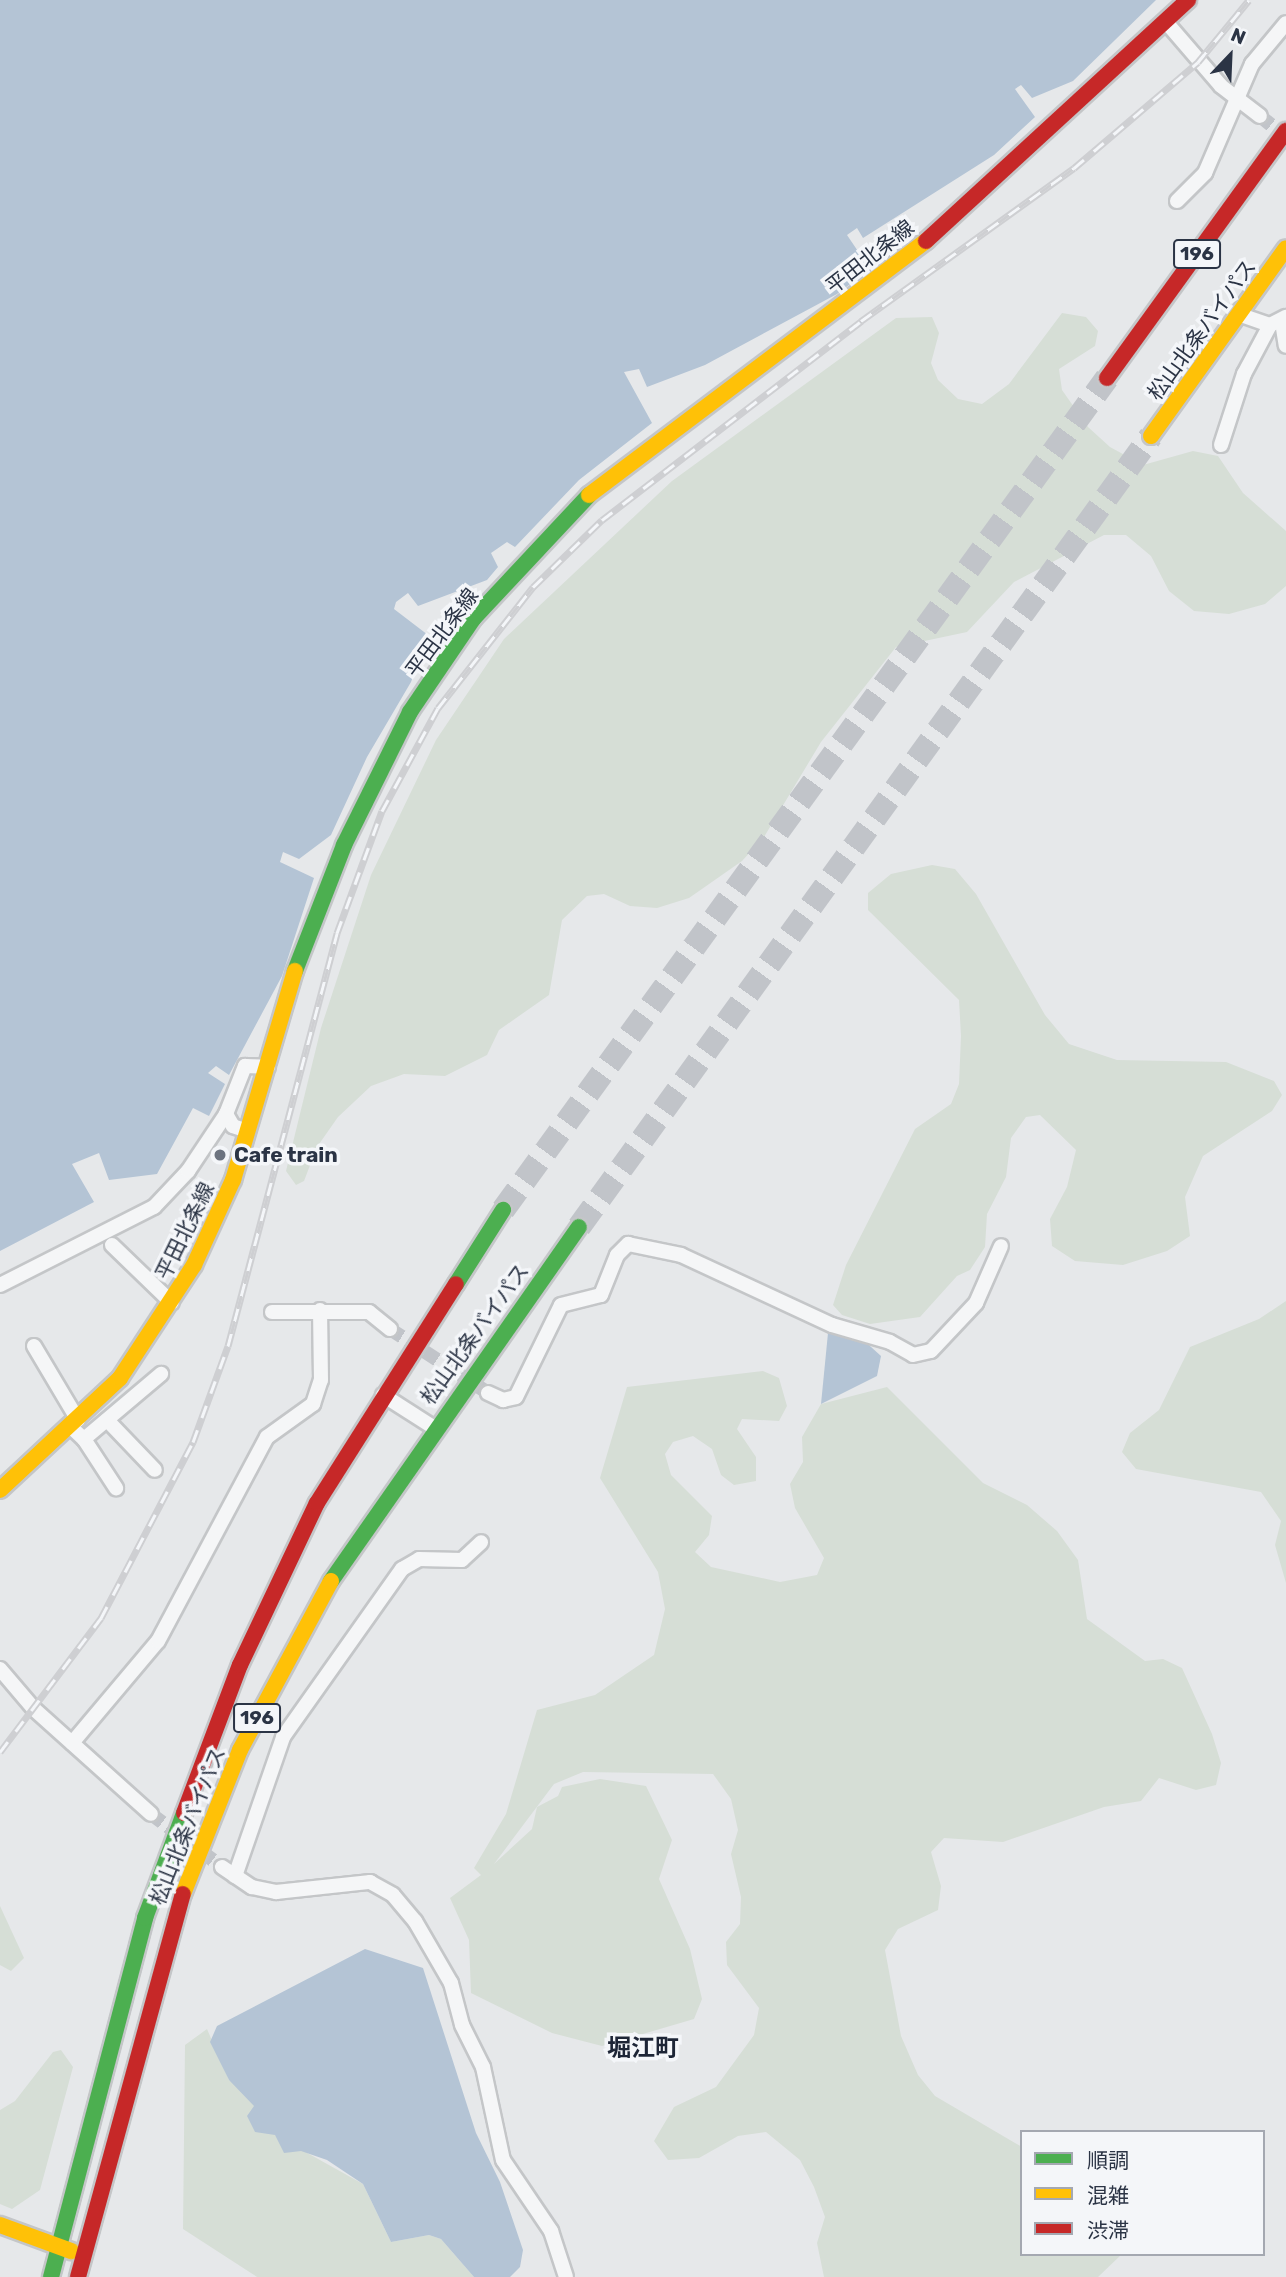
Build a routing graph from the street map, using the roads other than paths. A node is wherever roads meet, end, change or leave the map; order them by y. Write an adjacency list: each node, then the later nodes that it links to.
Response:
1 (1188, 0): 2 (main road, 平田北条線)
2 (1166, 22): 4 (street); 15 (main road, 平田北条線)
3 (1286, 23): 4 (street)
4 (1236, 98): 5 (street); 7 (street)
5 (1260, 116)
6 (1286, 131): 12 (main road, 196)
7 (1177, 201)
8 (1286, 248): 9 (main road, 松山北条バイパス)
9 (1238, 314): 10 (street); 13 (main road, 松山北条バイパス)
10 (1280, 322): 11 (street); 14 (street)
11 (1286, 346)
12 (1107, 378)
13 (1151, 436)
14 (1222, 445)
15 (268, 1067): 16 (street); 17 (main road, 平田北条線)
16 (226, 1114): 17 (street); 22 (street)
17 (248, 1131): 23 (main road, 平田北条線)
18 (503, 1210): 30 (main road, 松山北条バイパス / 196)
19 (579, 1227): 33 (main road, 松山北条バイパス / 196)
20 (112, 1245): 23 (street)
21 (1001, 1246): 29 (street)
22 (0, 1285)
23 (172, 1303): 32 (main road, 平田北条線)
24 (320, 1310): 25 (street); 26 (street); 41 (street)
25 (272, 1312)
26 (390, 1329)
27 (34, 1346): 32 (street)
28 (162, 1374): 31 (street)
29 (488, 1393)
30 (383, 1395): 33 (street); 46 (main road, 松山北条バイパス / 196)
31 (107, 1420): 34 (street); 35 (street)
32 (75, 1424): 34 (street); 37 (main road, 平田北条線)
33 (433, 1427): 47 (main road, 松山北条バイパス / 196)
34 (84, 1439): 36 (street)
35 (155, 1470)
36 (116, 1488)
37 (0, 1490)
38 (481, 1542): 44 (street)
39 (0, 1669): 40 (street)
40 (5, 1685): 41 (street)
41 (72, 1743): 42 (street)
42 (151, 1814)
43 (222, 1867): 44 (street)
44 (235, 1876): 50 (street)
45 (0, 2225): 46 (main road)
46 (59, 2247): 47 (main road); 48 (main road, 松山北条バイパス / 196)
47 (83, 2255): 49 (main road, 松山北条バイパス / 196)
48 (51, 2277)
49 (78, 2277)
50 (566, 2277)

